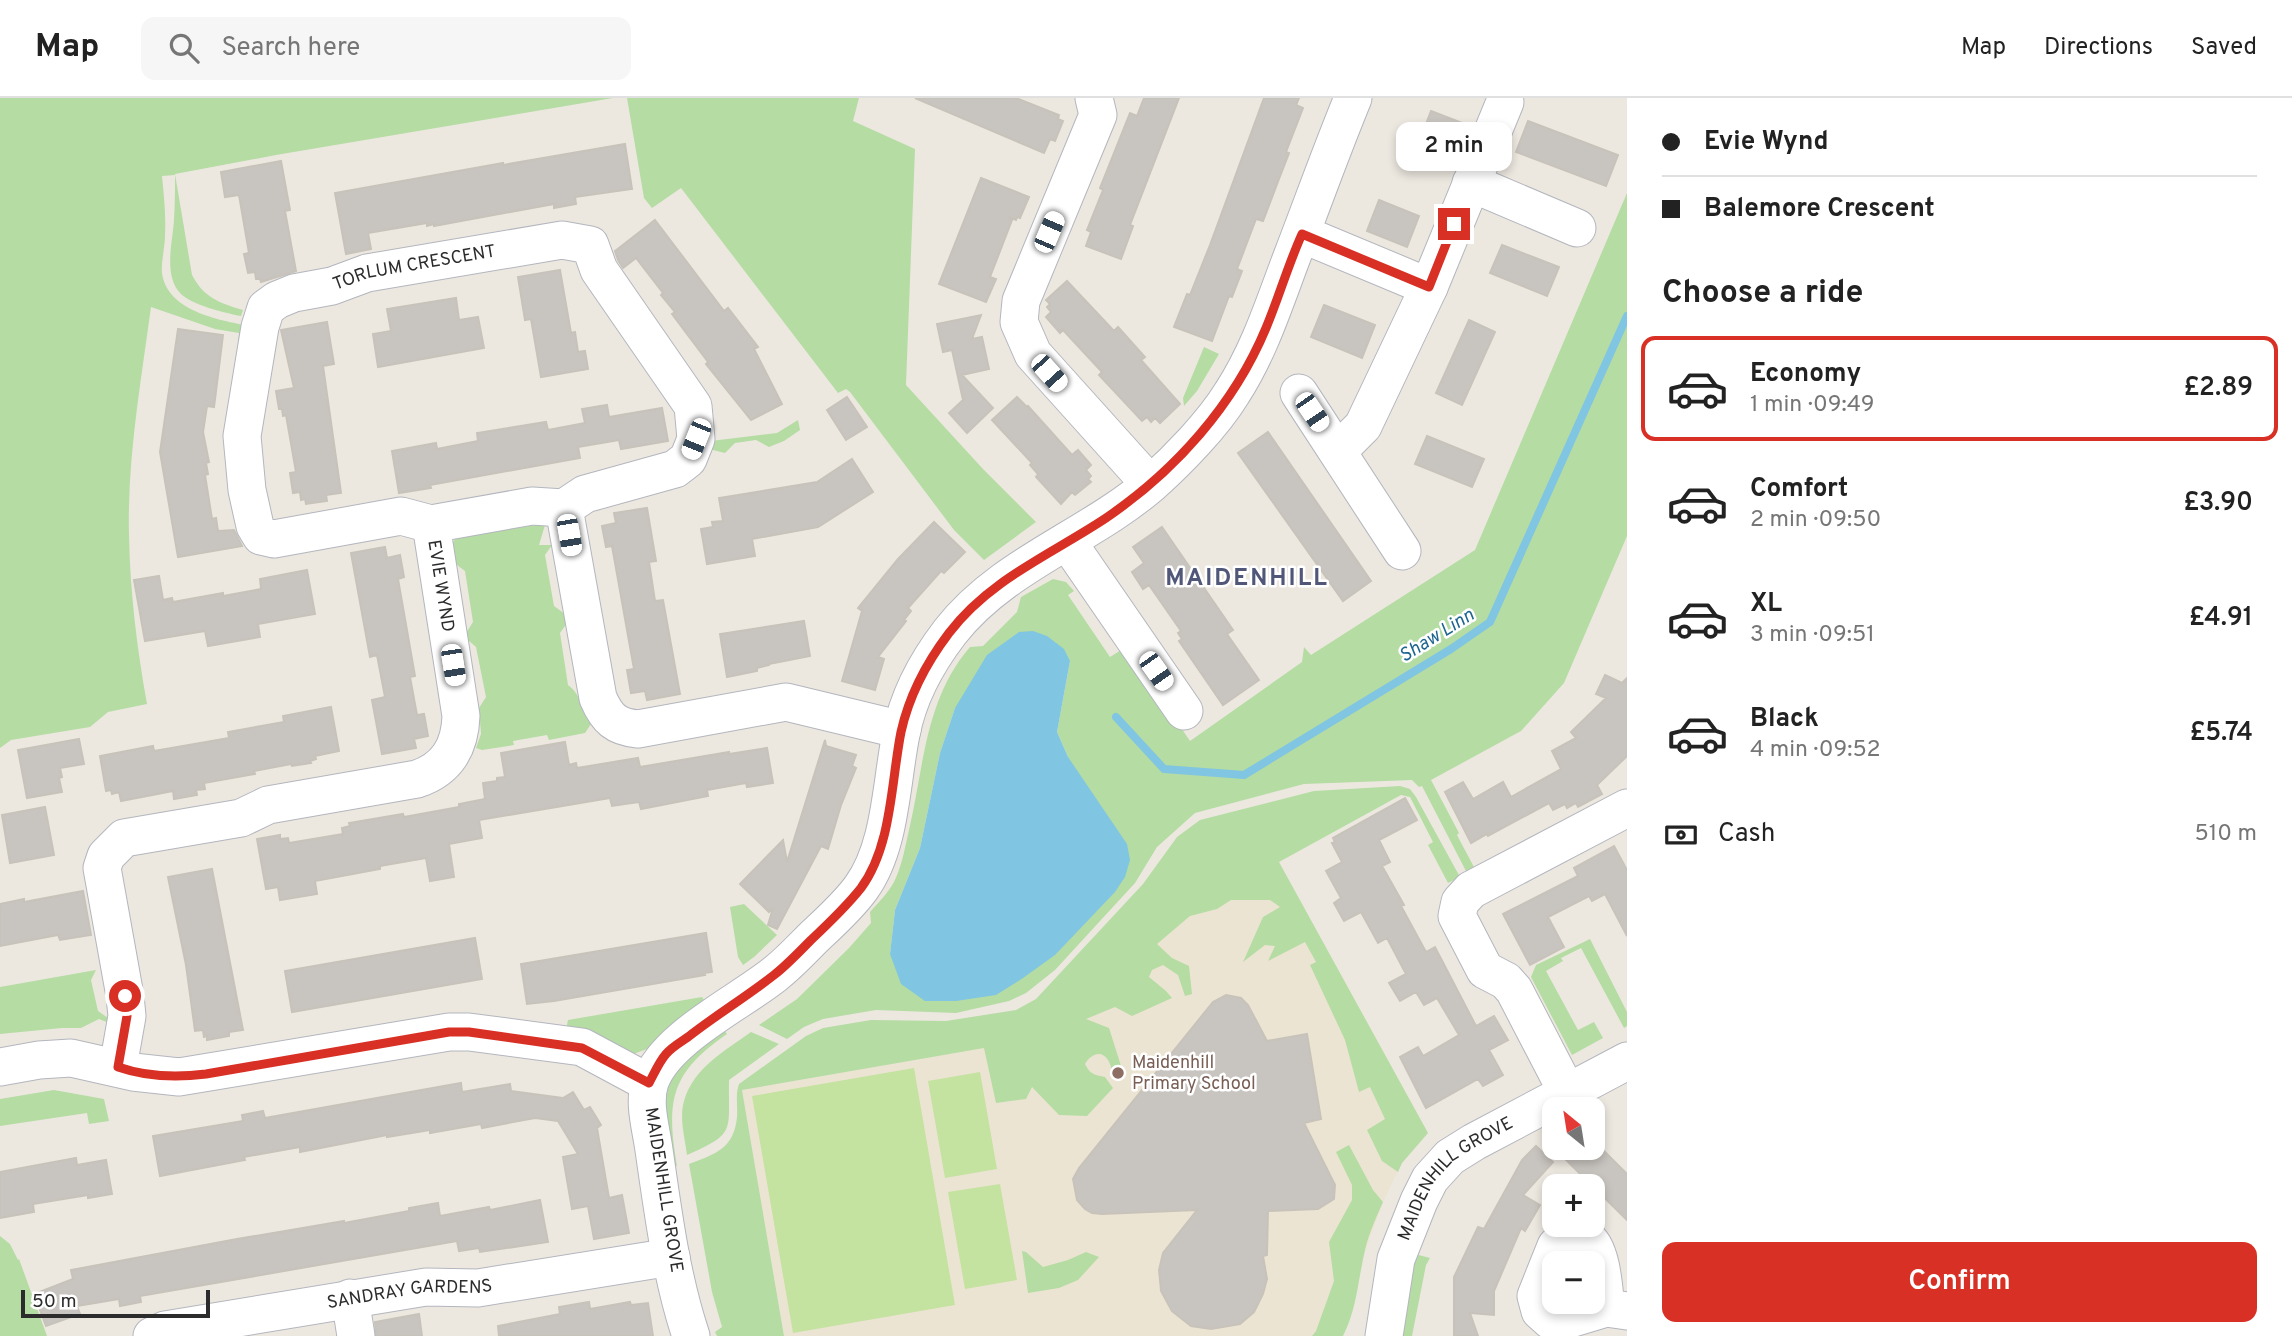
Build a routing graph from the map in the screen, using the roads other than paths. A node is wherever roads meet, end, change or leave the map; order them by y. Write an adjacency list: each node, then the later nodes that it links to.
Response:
1 (1094, 98): 10 (street)
2 (1353, 98): 6 (street, MAIDENHILL GROVE)
3 (1504, 102): 4 (street)
4 (1471, 183): 5 (street); 7 (street)
5 (1577, 228)
6 (1302, 234): 7 (street); 10 (street, MAIDENHILL GROVE)
7 (1429, 287): 9 (street)
8 (1299, 393): 9 (street)
9 (1338, 451): 14 (street)
10 (1150, 484): 13 (street, MAIDENHILL GROVE)
11 (564, 508): 12 (street, EVIE WYND); 12 (street, TORLUM CRESCENT); 16 (street)
12 (431, 524): 20 (street, EVIE WYND)
13 (1067, 541): 15 (street); 16 (street, MAIDENHILL GROVE)
14 (1402, 551)
15 (1184, 711)
16 (902, 730): 21 (street, MAIDENHILL GROVE)
17 (1627, 808): 22 (street)
18 (1627, 1061): 22 (street, MAIDENHILL GROVE)
19 (0, 1067): 20 (street)
20 (118, 1067): 21 (street)
21 (649, 1083): 23 (street, MAIDENHILL GROVE)
22 (1567, 1091): 25 (street, MAIDENHILL GROVE)
23 (671, 1257): 24 (street, SANDRAY GARDENS); 28 (street, MAIDENHILL GROVE)
24 (349, 1298): 26 (street, SANDRAY GARDENS); 27 (street)
25 (1382, 1333)
26 (152, 1336)
27 (356, 1336)
28 (691, 1336)

